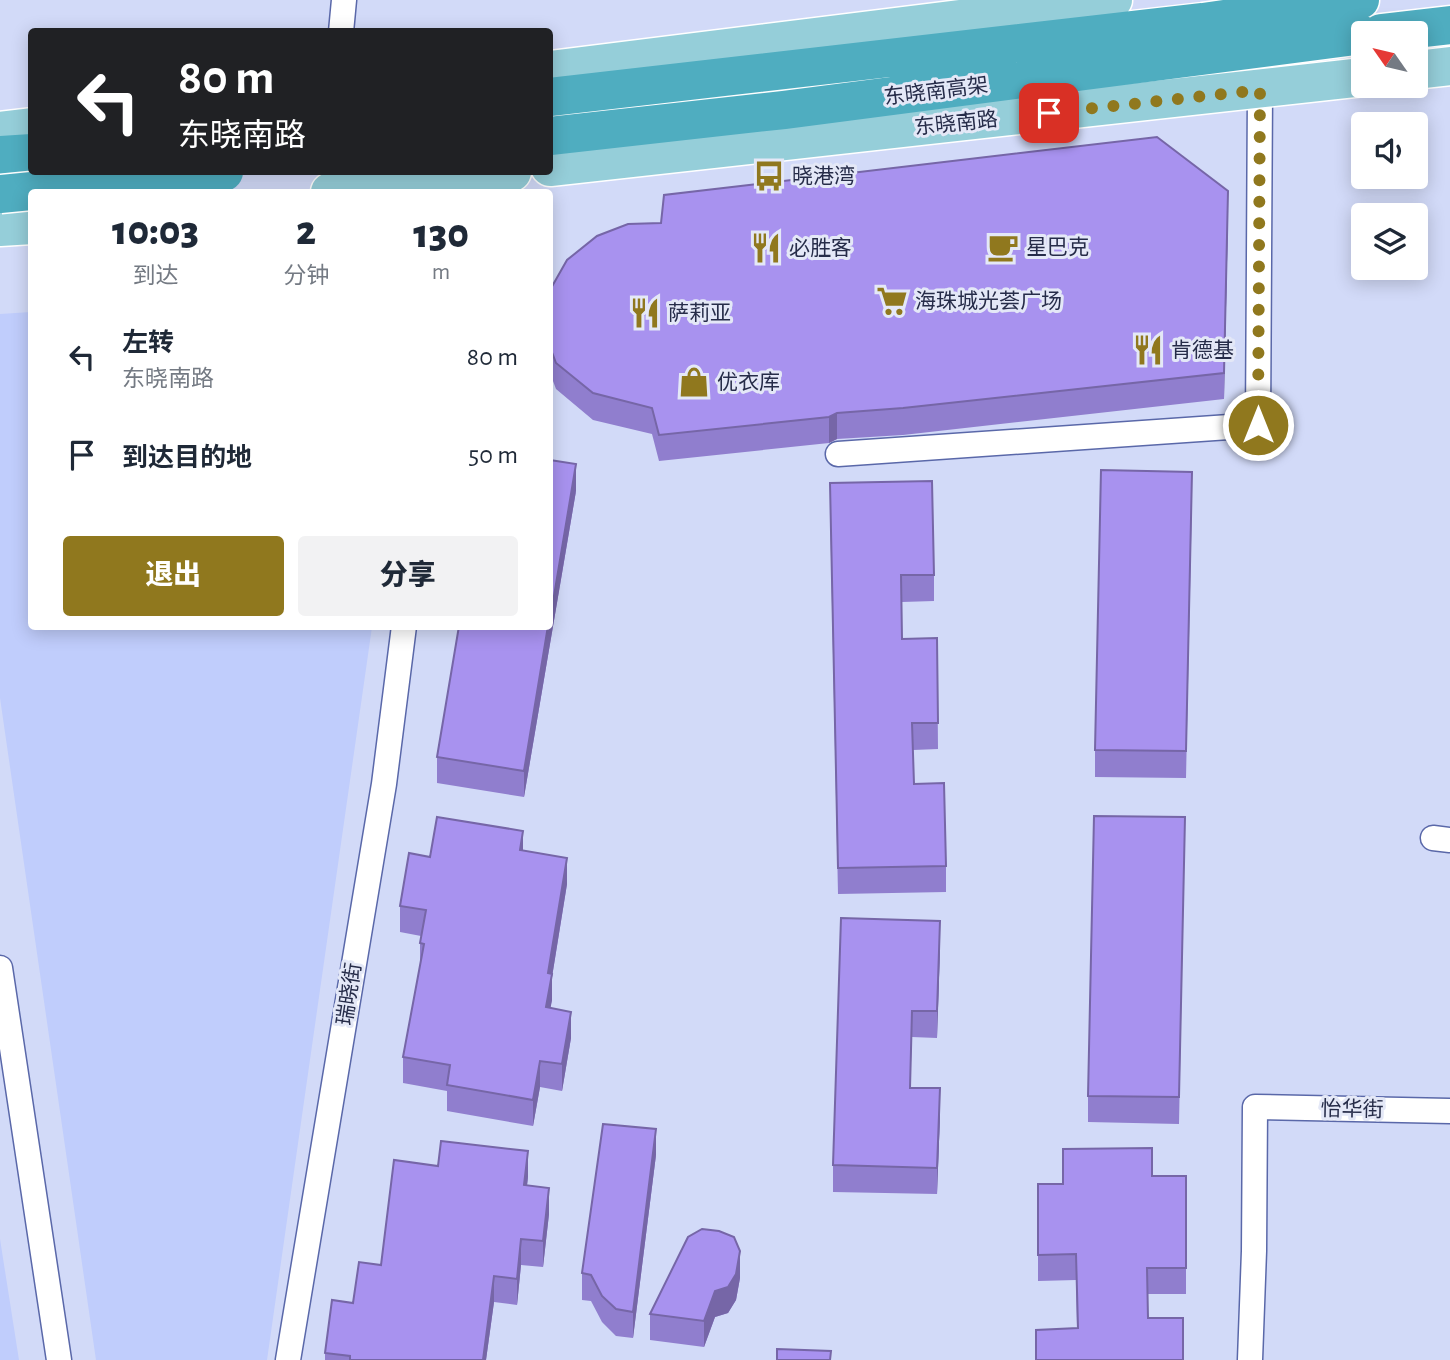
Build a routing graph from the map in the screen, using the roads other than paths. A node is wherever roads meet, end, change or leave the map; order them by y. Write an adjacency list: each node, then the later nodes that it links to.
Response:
1 (344, 0): 5 (street)
2 (1113, 0): 10 (main road)
3 (1360, 0): 13 (highway, 东晓南高架)
4 (1450, 25): 6 (highway)
5 (341, 28)
6 (1428, 28)
7 (1351, 38): 16 (highway, 东晓南高架)
8 (1450, 66): 9 (main road)
9 (1428, 69)
10 (553, 70)
11 (1351, 79): 12 (main road, 东晓南路)
12 (1260, 90): 21 (main road, 东晓南路); 31 (street)
13 (553, 97)
14 (28, 128): 15 (main road)
15 (0, 131)
16 (553, 136)
17 (0, 137): 18 (highway)
18 (28, 137)
19 (28, 153): 20 (highway)
20 (0, 155)
21 (553, 167)
22 (193, 175): 25 (highway, bridge)
23 (500, 175): 24 (main road)
24 (461, 185): 26 (main road)
25 (51, 189)
26 (386, 189)
27 (28, 191): 28 (highway, bridge)
28 (0, 194)
29 (28, 225): 30 (main road)
30 (0, 227)
31 (838, 454)
32 (403, 630): 36 (street, 瑞晓街)
33 (0, 968): 35 (street)
34 (1450, 1111): 37 (street, 怡华街)
35 (59, 1360)
36 (288, 1360)
37 (1250, 1360)

